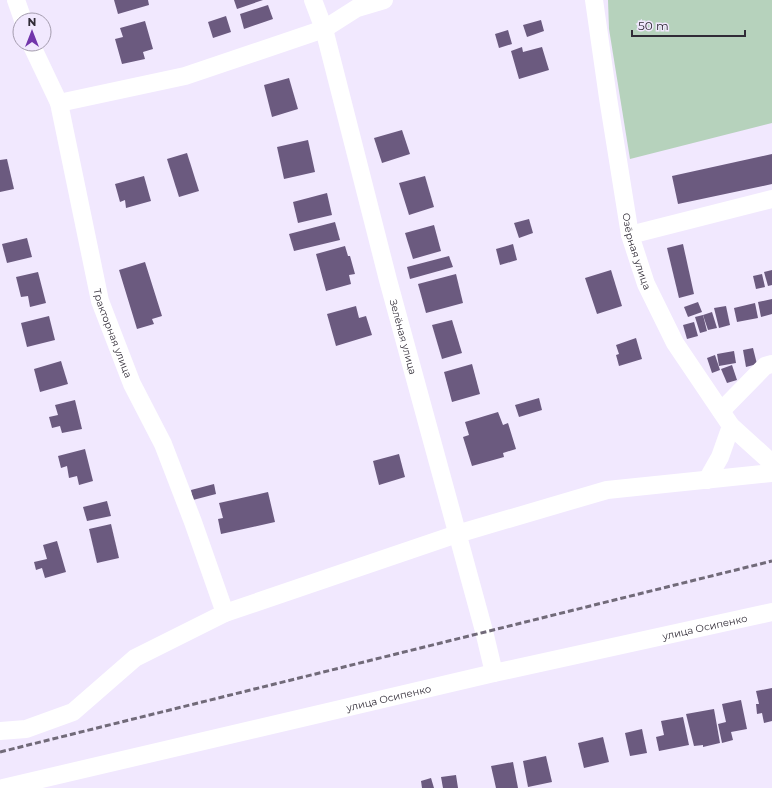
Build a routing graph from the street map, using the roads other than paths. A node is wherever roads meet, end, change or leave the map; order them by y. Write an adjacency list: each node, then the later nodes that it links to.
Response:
1 (16, 0): 5 (street)
2 (313, 0): 6 (street, Зелёная улица)
3 (384, 0): 6 (street)
4 (594, 0): 10 (street, Озёрная улица)
5 (20, 12)
6 (324, 29): 8 (street); 17 (street, Зелёная улица)
7 (35, 52): 8 (street, Тракторная улица)
8 (59, 104): 19 (street, Тракторная улица)
9 (772, 199): 10 (street)
10 (630, 234): 12 (street, Озёрная улица)
11 (772, 364): 12 (street)
12 (721, 411): 13 (street, Озёрная улица)
13 (731, 426): 14 (street, Озёрная улица); 16 (street)
14 (772, 463)
15 (772, 473): 16 (street)
16 (707, 480): 17 (street)
17 (457, 534): 19 (street); 20 (street, Зелёная улица)
18 (772, 612): 20 (street, улица Осипенко)
19 (225, 613): 21 (street)
20 (494, 673): 22 (street, улица Осипенко)
21 (0, 731)
22 (5, 788)

